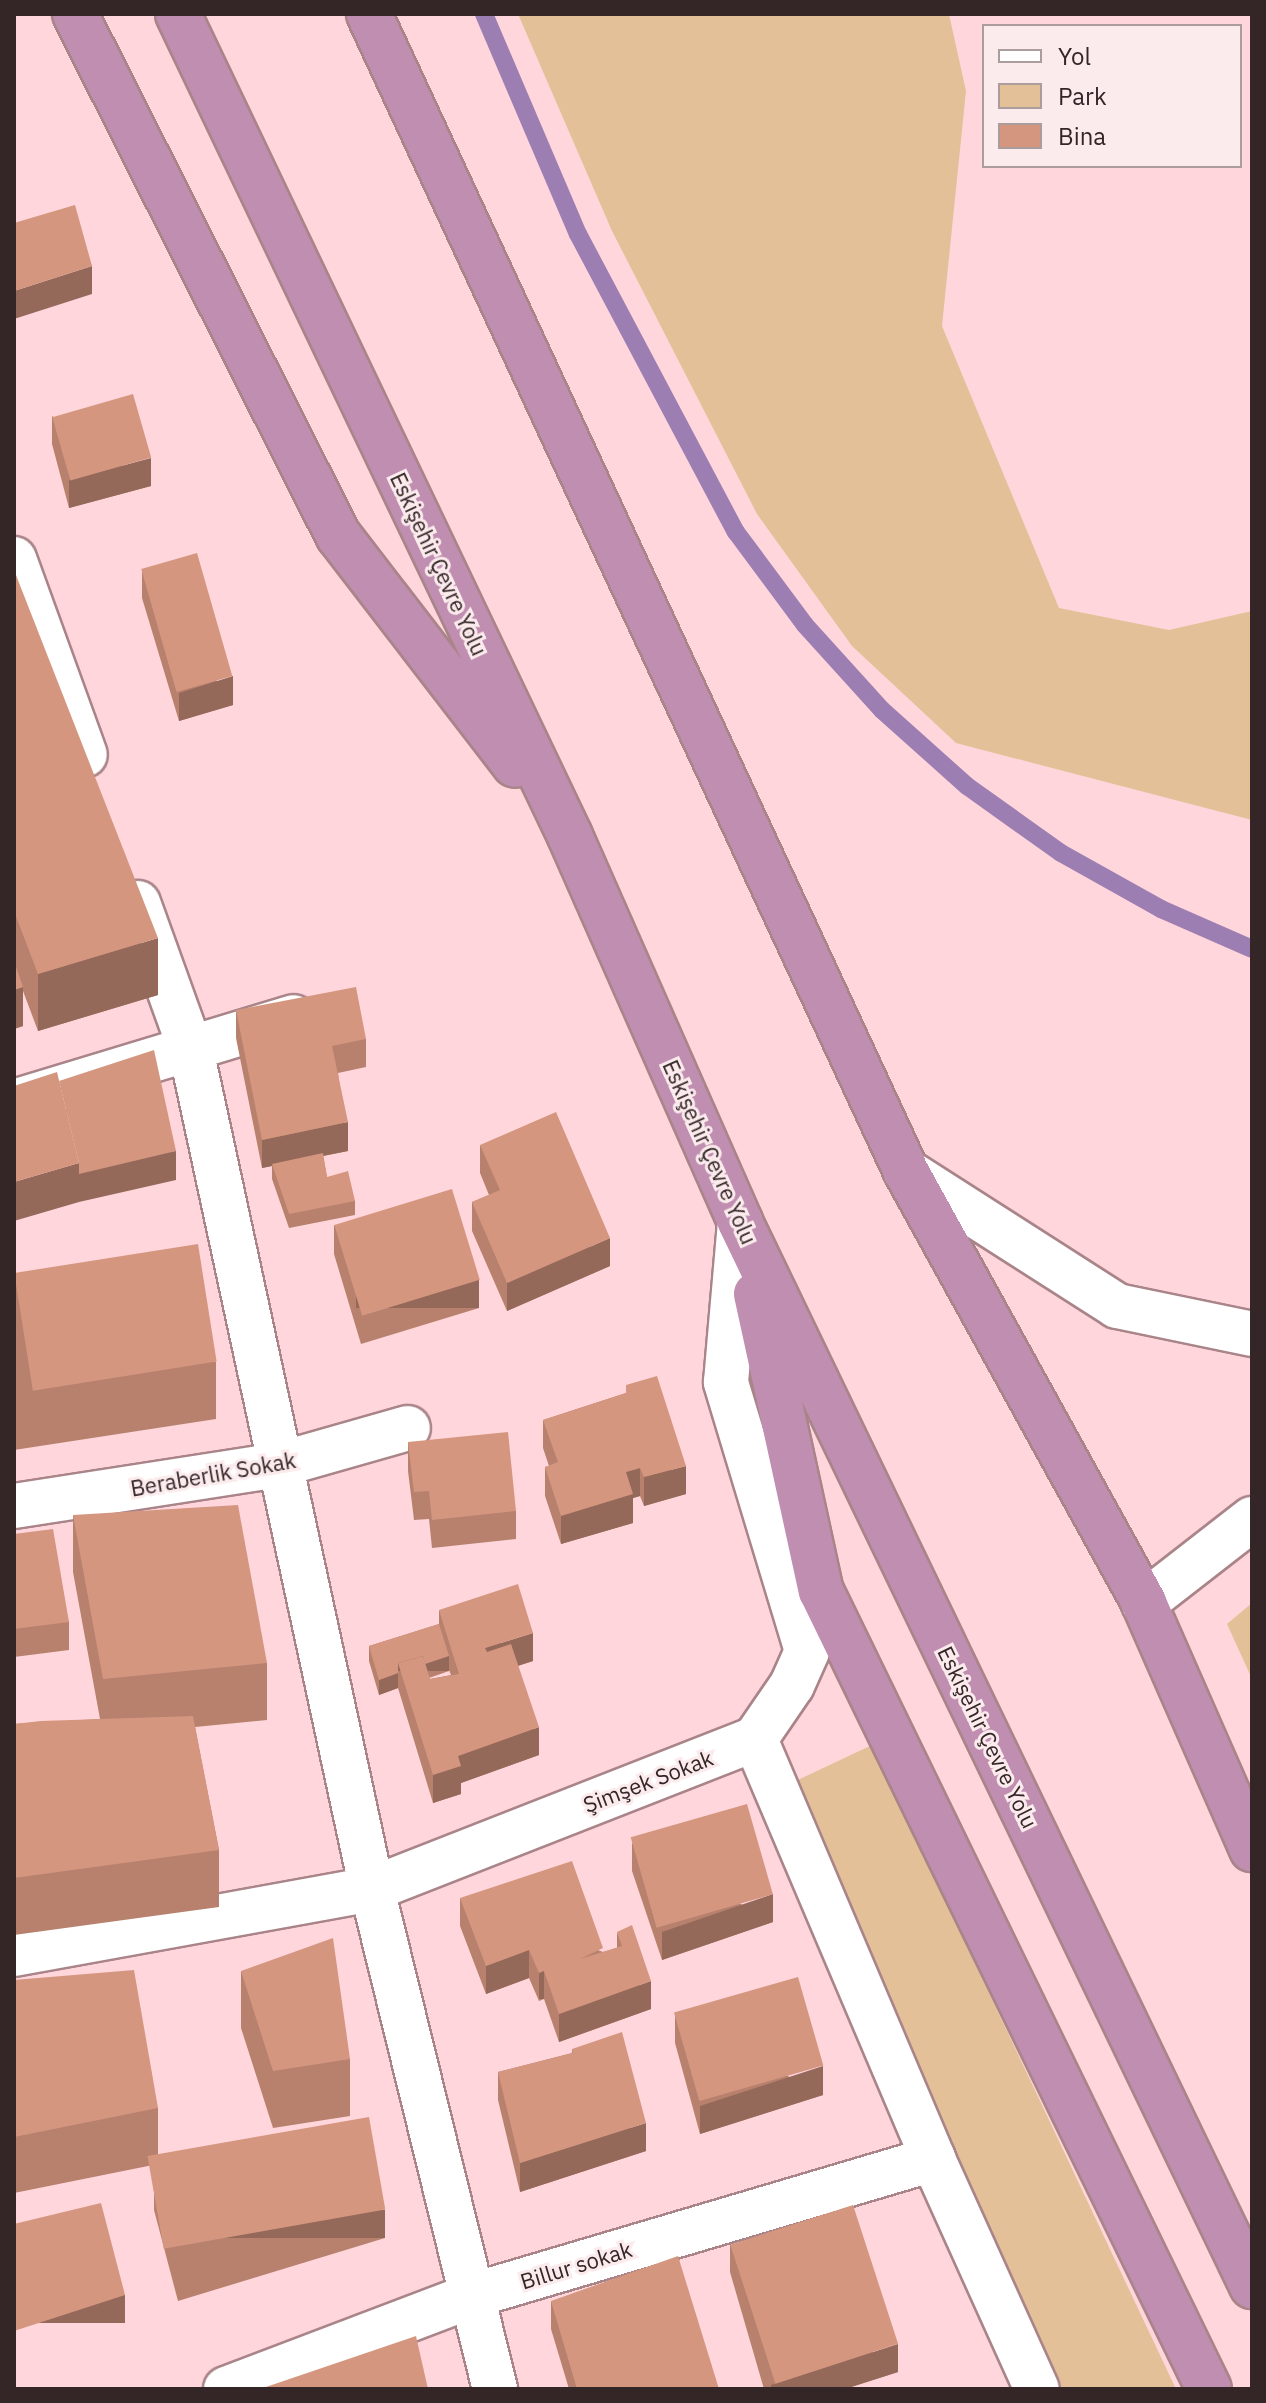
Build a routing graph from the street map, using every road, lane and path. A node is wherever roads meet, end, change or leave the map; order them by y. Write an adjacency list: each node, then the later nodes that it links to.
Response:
1 (75, 14): 6 (highway)
2 (178, 14): 6 (highway, Eskişehir Çevre Yolu)
3 (369, 14): 11 (highway)
4 (14, 559): 5 (street)
5 (100, 797)
6 (570, 836): 12 (highway, Eskişehir Çevre Yolu)
7 (127, 872): 9 (street)
8 (326, 1006): 9 (street)
9 (191, 1050): 10 (street); 15 (street)
10 (14, 1102)
11 (906, 1171): 13 (street); 18 (highway)
12 (740, 1222): 19 (street); 25 (highway, Eskişehir Çevre Yolu); 30 (highway)
13 (1252, 1334)
14 (408, 1428): 15 (street, Beraberlik Sokak)
15 (278, 1465): 16 (street, Beraberlik Sokak); 22 (street)
16 (14, 1506)
17 (1252, 1519): 18 (street)
18 (1144, 1603): 20 (highway); 21 (highway)
19 (755, 1739): 22 (street, Şimşek Sokak); 24 (street)
20 (1252, 1829)
21 (1252, 1849)
22 (372, 1889): 23 (street, Şimşek Sokak); 26 (street)
23 (14, 1954)
24 (933, 2159): 26 (street, Billur sokak); 29 (street)
25 (1252, 2286)
26 (474, 2295): 27 (street, Billur sokak); 28 (street)
27 (226, 2389)
28 (495, 2389)
29 (1037, 2389)
30 (1209, 2389)

